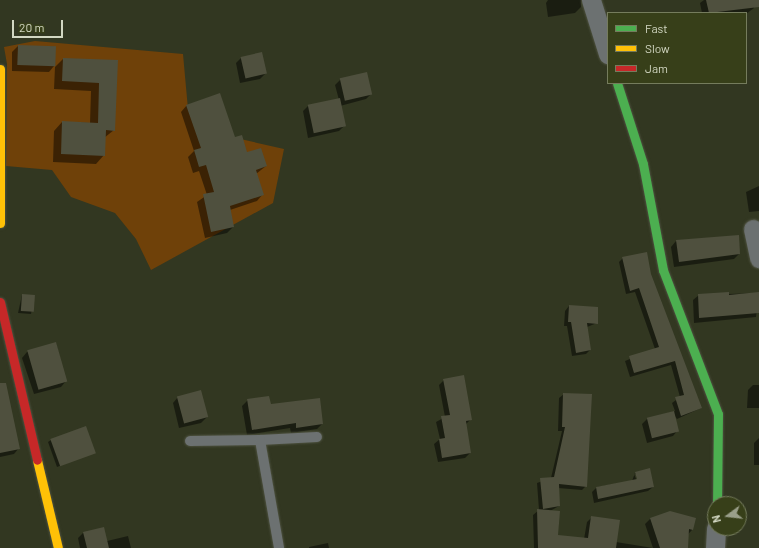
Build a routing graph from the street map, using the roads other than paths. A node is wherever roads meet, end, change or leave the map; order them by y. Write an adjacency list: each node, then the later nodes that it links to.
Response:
1 (591, 0): 2 (street)
2 (607, 51)
3 (0, 69): 5 (street)
4 (617, 84): 12 (street)
5 (0, 223)
6 (753, 229): 7 (street)
7 (759, 258)
8 (0, 302): 14 (street)
9 (317, 437): 10 (lane)
10 (260, 440): 11 (lane); 15 (lane)
11 (190, 441)
12 (717, 496)
13 (716, 536): 16 (street)
14 (58, 548)
15 (279, 548)
16 (715, 548)

